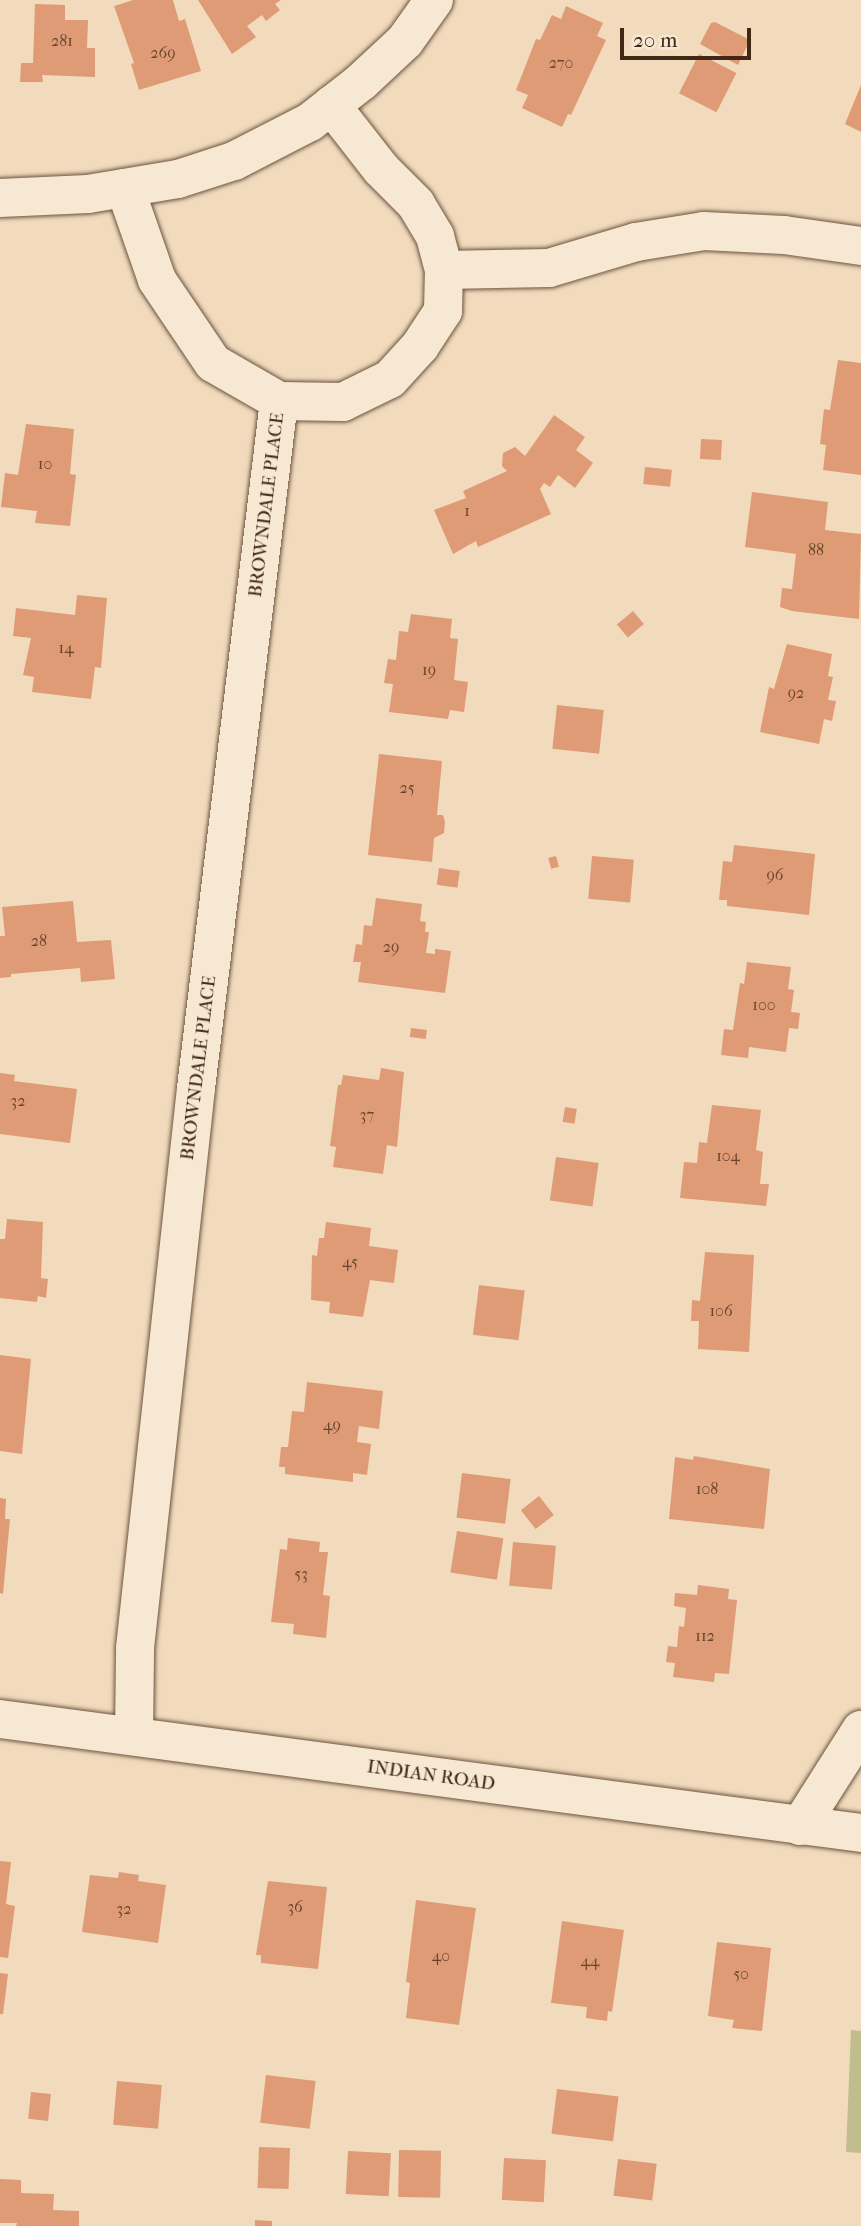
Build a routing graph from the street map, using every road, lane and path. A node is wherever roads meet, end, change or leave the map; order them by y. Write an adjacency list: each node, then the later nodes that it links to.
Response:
1 (434, 0): 2 (street)
2 (331, 105): 3 (street); 6 (street, BROWNDALE PLACE)
3 (125, 188): 4 (street); 7 (street, BROWNDALE PLACE)
4 (0, 198)
5 (861, 246): 6 (street)
6 (444, 270): 7 (street, BROWNDALE PLACE)
7 (279, 401): 10 (street, BROWNDALE PLACE)
8 (0, 1719): 10 (street, INDIAN ROAD)
9 (861, 1730): 11 (street)
10 (134, 1736): 11 (street, INDIAN ROAD)
11 (800, 1826): 12 (street, INDIAN ROAD)
12 (861, 1833)

